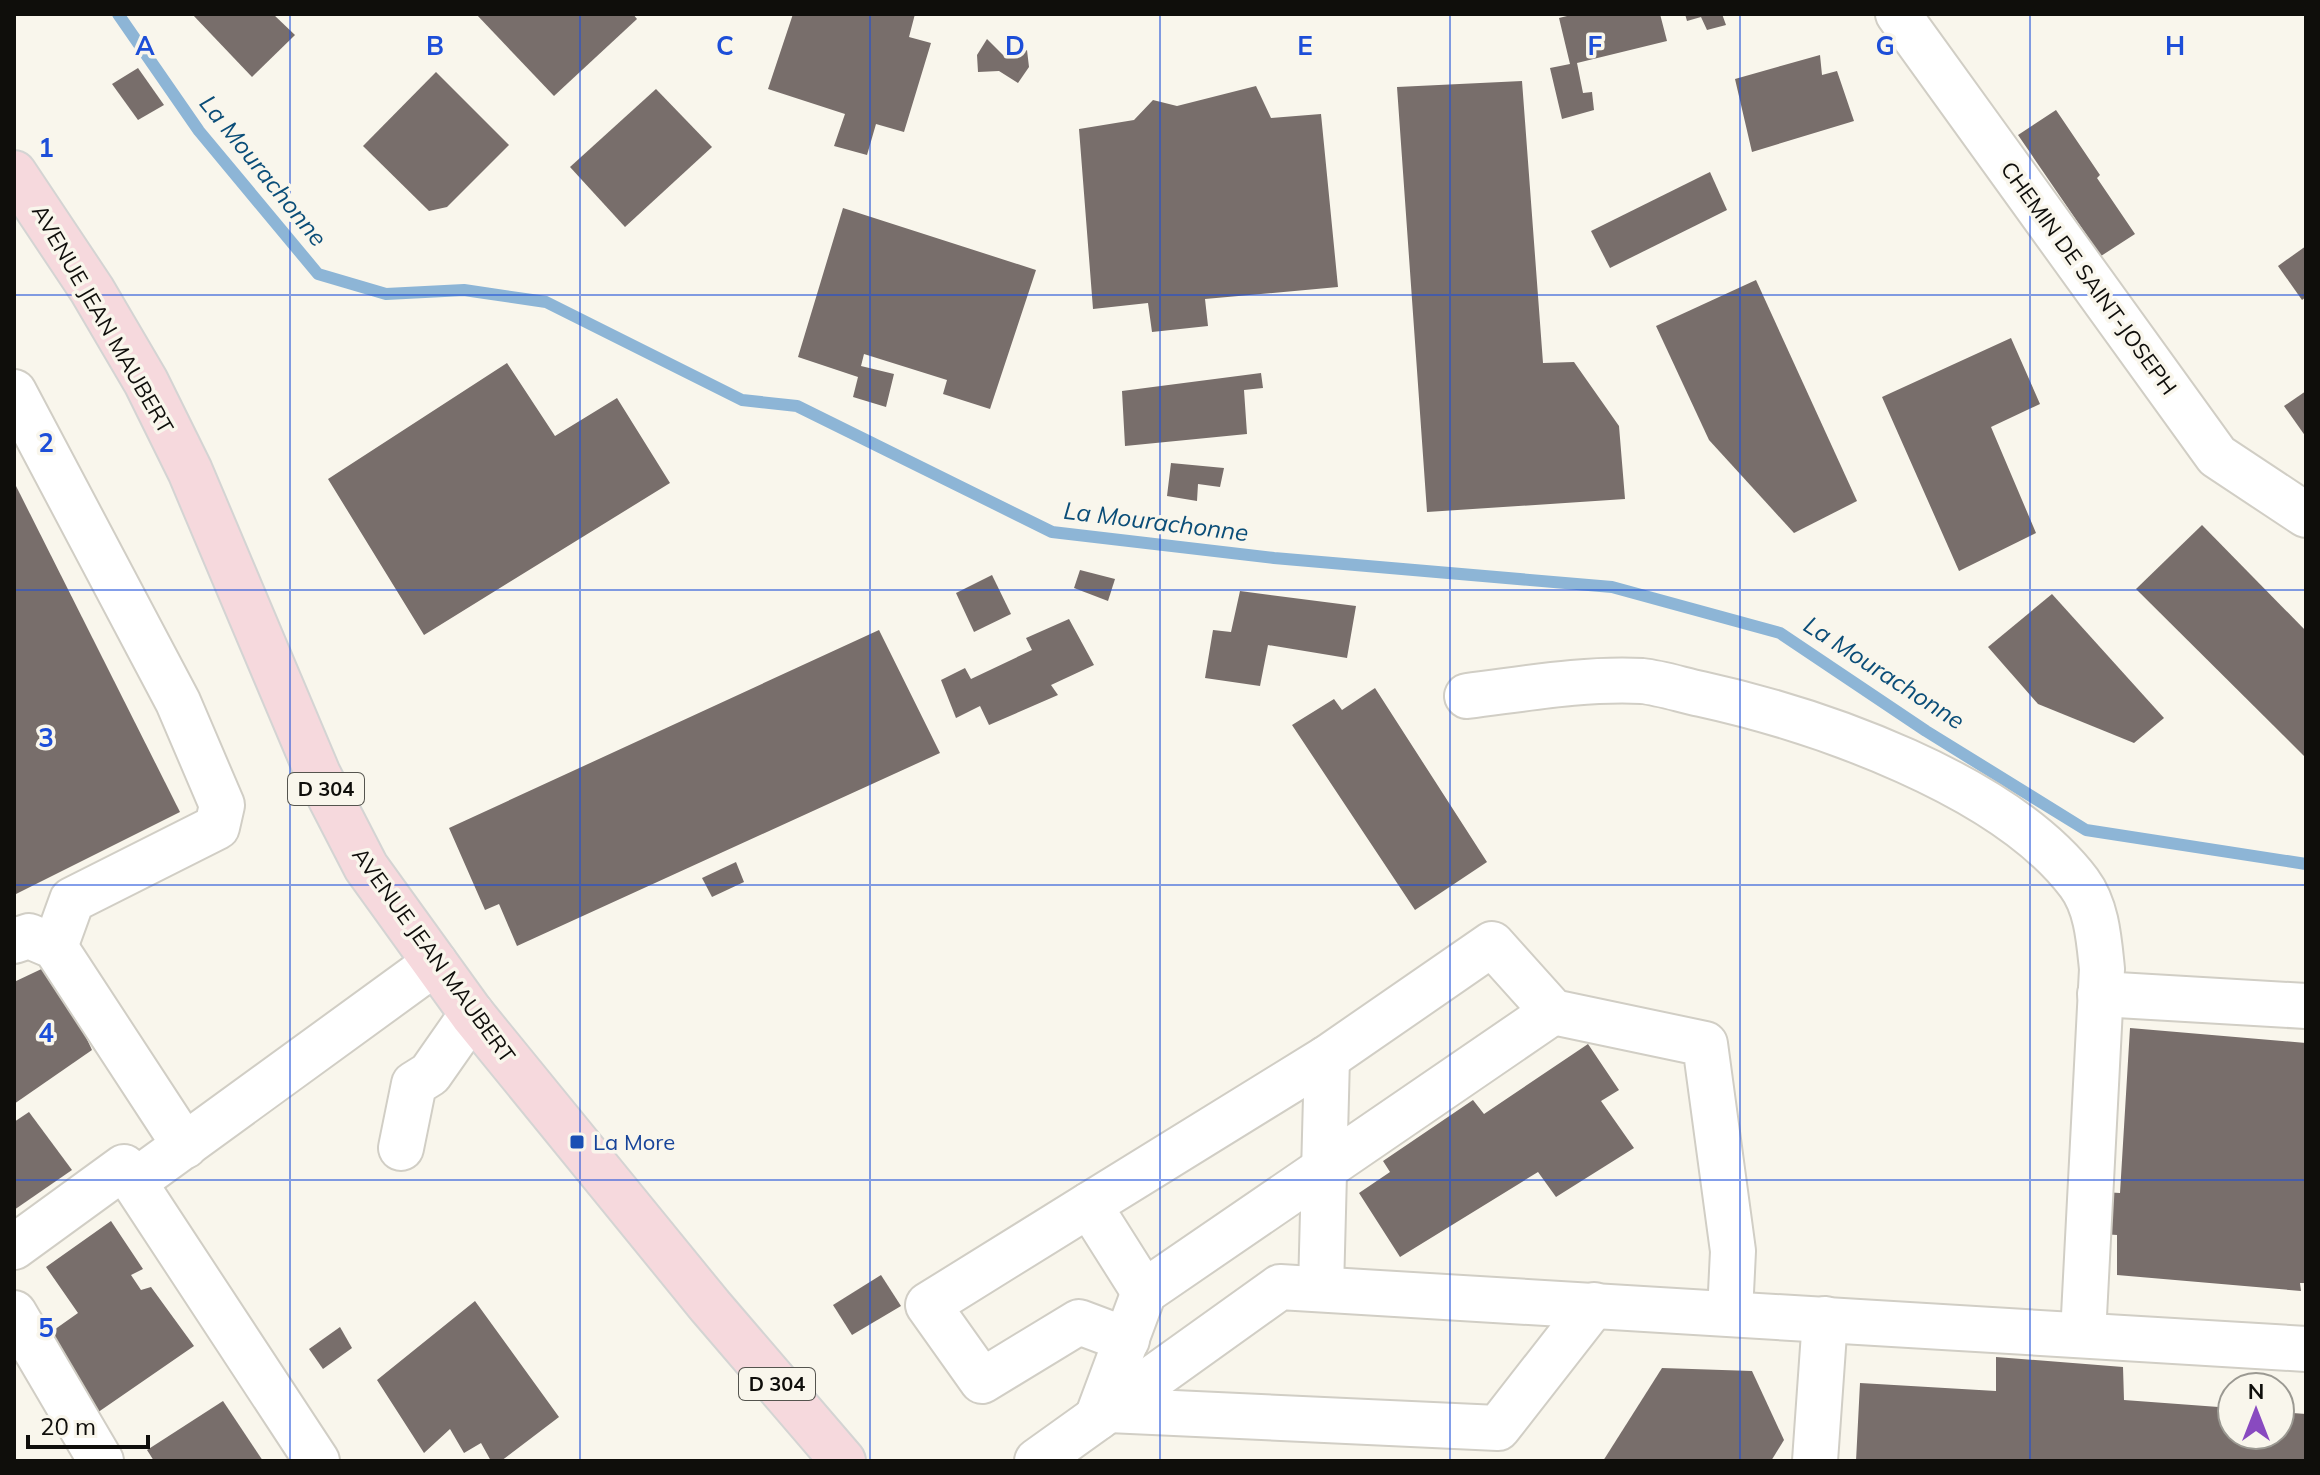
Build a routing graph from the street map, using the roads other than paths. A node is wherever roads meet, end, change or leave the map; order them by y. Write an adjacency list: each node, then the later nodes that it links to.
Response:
1 (1898, 14): 4 (street, CHEMIN DE SAINT-JOSEPH)
2 (14, 173): 7 (main road, AVENUE JEAN MAUBERT / D 304)
3 (14, 392): 6 (street)
4 (2306, 515)
5 (1467, 696): 8 (street)
6 (34, 944): 13 (street)
7 (435, 963): 11 (main road, AVENUE JEAN MAUBERT / D 304); 13 (street)
8 (2100, 994): 9 (street); 25 (street)
9 (2306, 1006)
10 (1553, 1012): 12 (street); 15 (street); 23 (street)
11 (472, 1014): 14 (street); 31 (main road, AVENUE JEAN MAUBERT / D 304)
12 (1327, 1058): 15 (street); 17 (street)
13 (185, 1146): 16 (street)
14 (415, 1151)
15 (1323, 1170): 19 (street); 20 (street)
16 (134, 1182): 18 (street); 30 (street)
17 (1089, 1205): 20 (street); 26 (street)
18 (14, 1247)
19 (1321, 1289): 21 (street); 28 (street)
20 (1144, 1292): 26 (street)
21 (1594, 1305): 23 (street); 28 (street)
22 (14, 1313): 29 (street)
23 (1730, 1313): 24 (street)
24 (1825, 1319): 25 (street); 33 (street)
25 (2083, 1335): 27 (street)
26 (1127, 1340): 28 (street)
27 (2306, 1349)
28 (1103, 1414): 32 (street)
29 (101, 1461)
30 (317, 1461)
31 (843, 1461)
32 (1037, 1461)
33 (1815, 1461)

